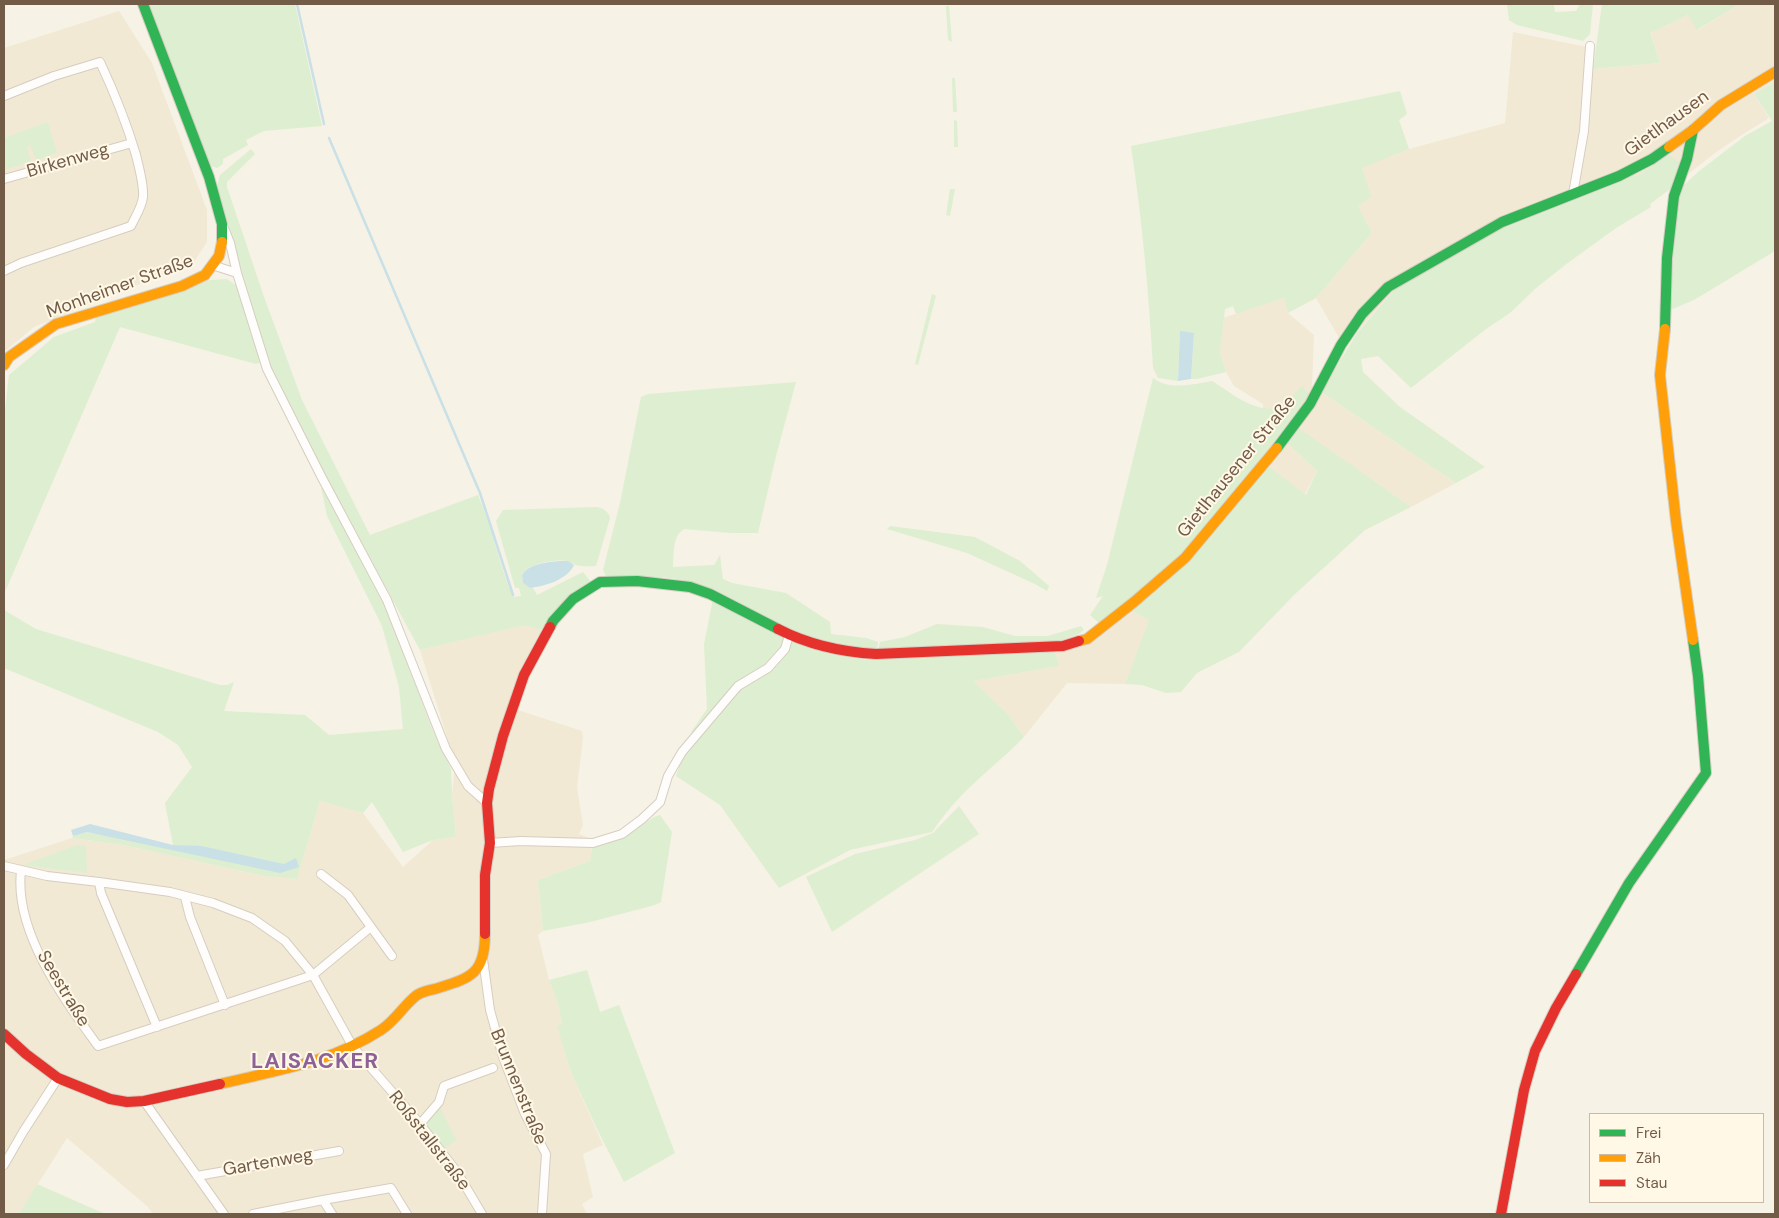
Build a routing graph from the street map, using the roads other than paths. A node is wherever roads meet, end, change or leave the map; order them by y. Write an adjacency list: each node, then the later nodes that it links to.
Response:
1 (143, 4): 9 (street, Monheimer Straße)
2 (1590, 46): 8 (street)
3 (1775, 72): 5 (street, Gietlhausen)
4 (4, 96): 6 (street)
5 (1693, 130): 8 (street, Gietlhausen); 44 (street)
6 (132, 143): 7 (street, Birkenweg); 11 (street)
7 (4, 179)
8 (1573, 194): 14 (street, Gietlhausener Straße)
9 (222, 224): 10 (street, Monheimer Straße); 12 (street)
10 (212, 265): 12 (street); 13 (street, Monheimer Straße)
11 (4, 271)
12 (237, 273): 15 (street)
13 (4, 365)
14 (789, 635): 15 (street, Gietlhausener Straße); 16 (street)
15 (487, 803): 16 (street, Gietlhausener Straße)
16 (490, 843): 24 (street, Gietlhausener Straße)
17 (4, 866): 18 (street)
18 (21, 871): 20 (street); 27 (street, Seestraße)
19 (321, 874): 22 (street)
20 (99, 882): 21 (street); 27 (street)
21 (185, 897): 25 (street); 26 (street)
22 (370, 928): 23 (street); 25 (street, Seestraße)
23 (392, 956)
24 (483, 959): 29 (street); 43 (street, Brunnenstraße)
25 (312, 975): 26 (street, Seestraße); 29 (street)
26 (225, 1005): 27 (street, Seestraße)
27 (157, 1027)
28 (4, 1034): 31 (street)
29 (353, 1046): 32 (street); 33 (street, Roßstallstraße)
30 (493, 1068): 33 (street)
31 (58, 1078): 32 (street); 35 (street)
32 (144, 1101): 36 (street)
33 (420, 1124): 42 (street, Roßstallstraße)
34 (339, 1151): 36 (street, Gartenweg)
35 (4, 1165)
36 (197, 1176): 38 (street)
37 (323, 1200): 39 (street); 40 (street); 41 (street)
38 (224, 1214)
39 (253, 1214)
40 (332, 1214)
41 (407, 1214)
42 (482, 1214)
43 (542, 1214)
44 (1501, 1214)

